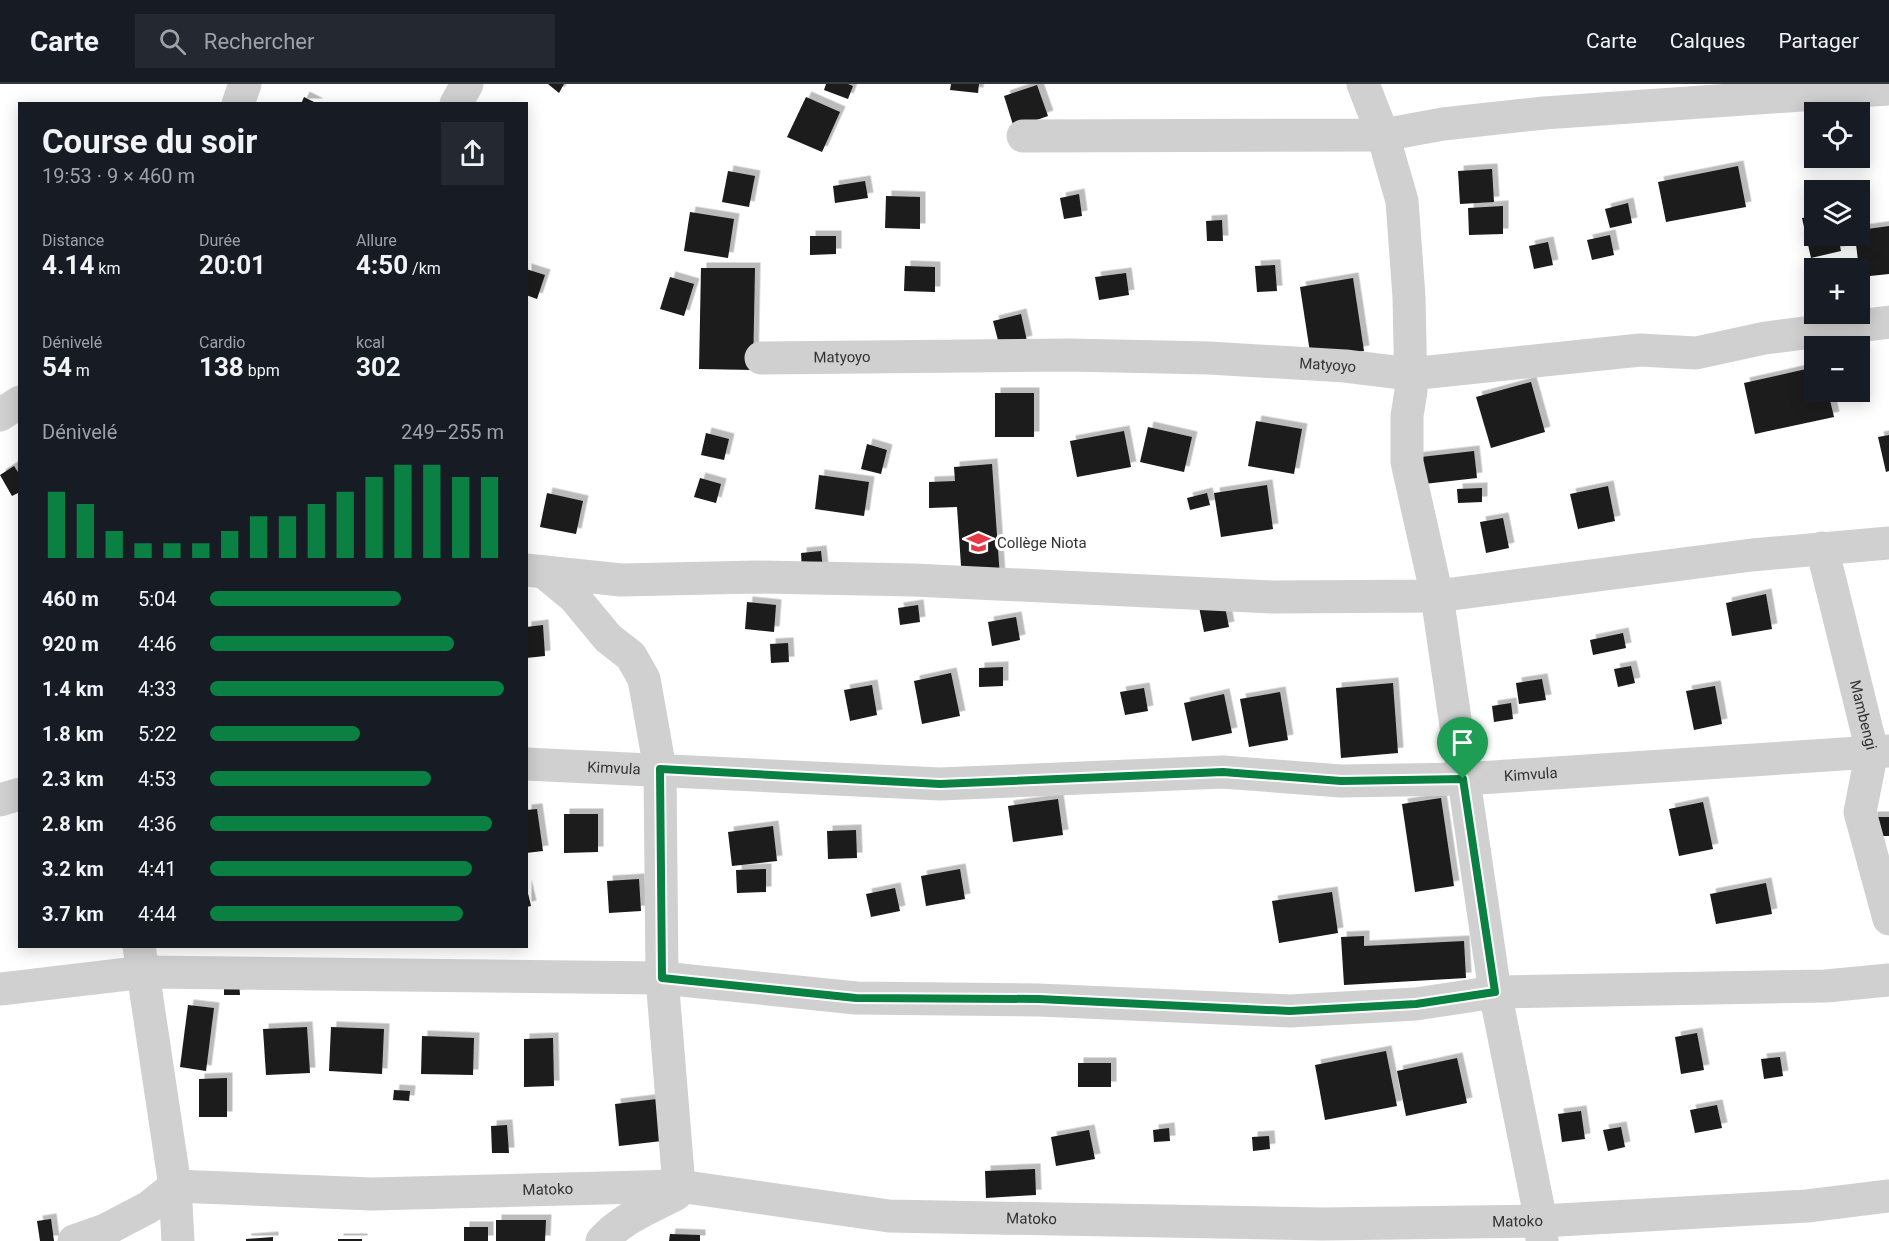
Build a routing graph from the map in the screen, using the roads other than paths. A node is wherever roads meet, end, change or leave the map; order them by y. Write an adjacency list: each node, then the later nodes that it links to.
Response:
1 (245, 84): 5 (street)
2 (467, 84): 6 (street)
3 (1363, 84): 7 (street)
4 (1889, 89): 7 (street)
5 (239, 102)
6 (457, 102)
7 (1383, 135): 8 (street); 11 (street)
8 (1023, 136)
9 (1889, 322): 11 (street, Matyoyo)
10 (761, 358): 11 (street, Matyoyo)
11 (1410, 374): 17 (street)
12 (18, 403): 13 (street)
13 (0, 415)
14 (1889, 543): 15 (street)
15 (1822, 548): 17 (street); 18 (street, Mambengi)
16 (536, 572): 17 (street); 20 (street)
17 (1437, 596): 21 (street)
18 (1880, 751): 21 (street, Kimvula); 24 (street, Mambengi)
19 (528, 764): 20 (street, Kimvula)
20 (660, 769): 21 (street, Kimvula); 26 (street)
21 (1463, 779): 29 (street)
22 (18, 795): 23 (street)
23 (0, 800)
24 (1889, 919)
25 (142, 959): 26 (street); 28 (street); 30 (street)
26 (662, 978): 29 (street); 31 (street)
27 (1889, 980): 29 (street)
28 (0, 989)
29 (1495, 992): 33 (street)
30 (175, 1186): 31 (street, Matoko); 34 (street); 35 (street)
31 (679, 1186): 33 (street, Matoko); 36 (street)
32 (1889, 1196): 33 (street, Matoko)
33 (1542, 1231)
34 (74, 1241)
35 (178, 1241)
36 (602, 1241)

